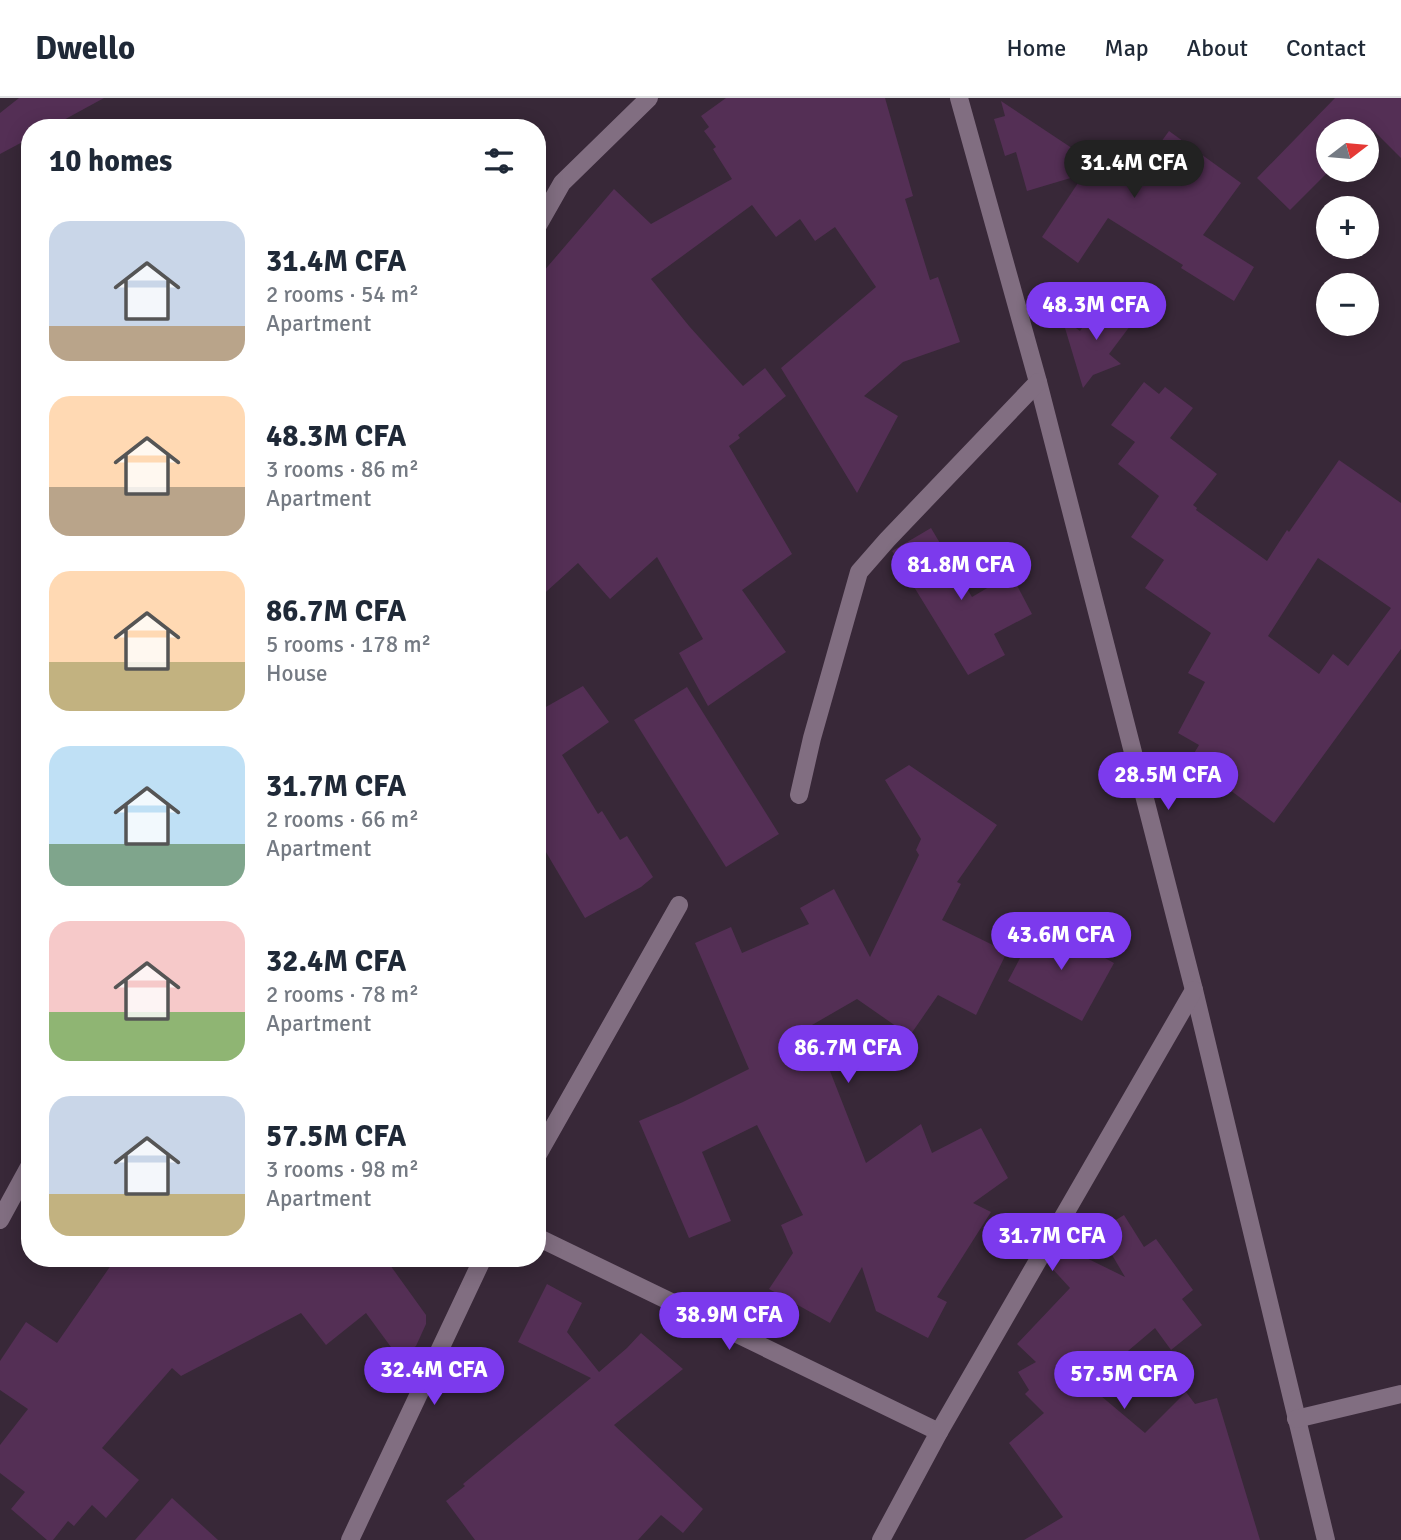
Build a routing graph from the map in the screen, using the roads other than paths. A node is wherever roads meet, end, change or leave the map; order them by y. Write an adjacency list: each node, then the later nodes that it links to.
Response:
1 (649, 98): 3 (street)
2 (959, 98): 4 (street)
3 (546, 211)
4 (1038, 383): 5 (street); 7 (street)
5 (799, 795)
6 (679, 905): 8 (street)
7 (1194, 989): 14 (street); 15 (street)
8 (546, 1140)
9 (21, 1182): 10 (street)
10 (0, 1220)
11 (546, 1241): 15 (street)
12 (479, 1267): 16 (street)
13 (1401, 1394): 14 (street)
14 (1296, 1419): 18 (street)
15 (939, 1432): 17 (street)
16 (350, 1540)
17 (881, 1540)
18 (1326, 1540)

